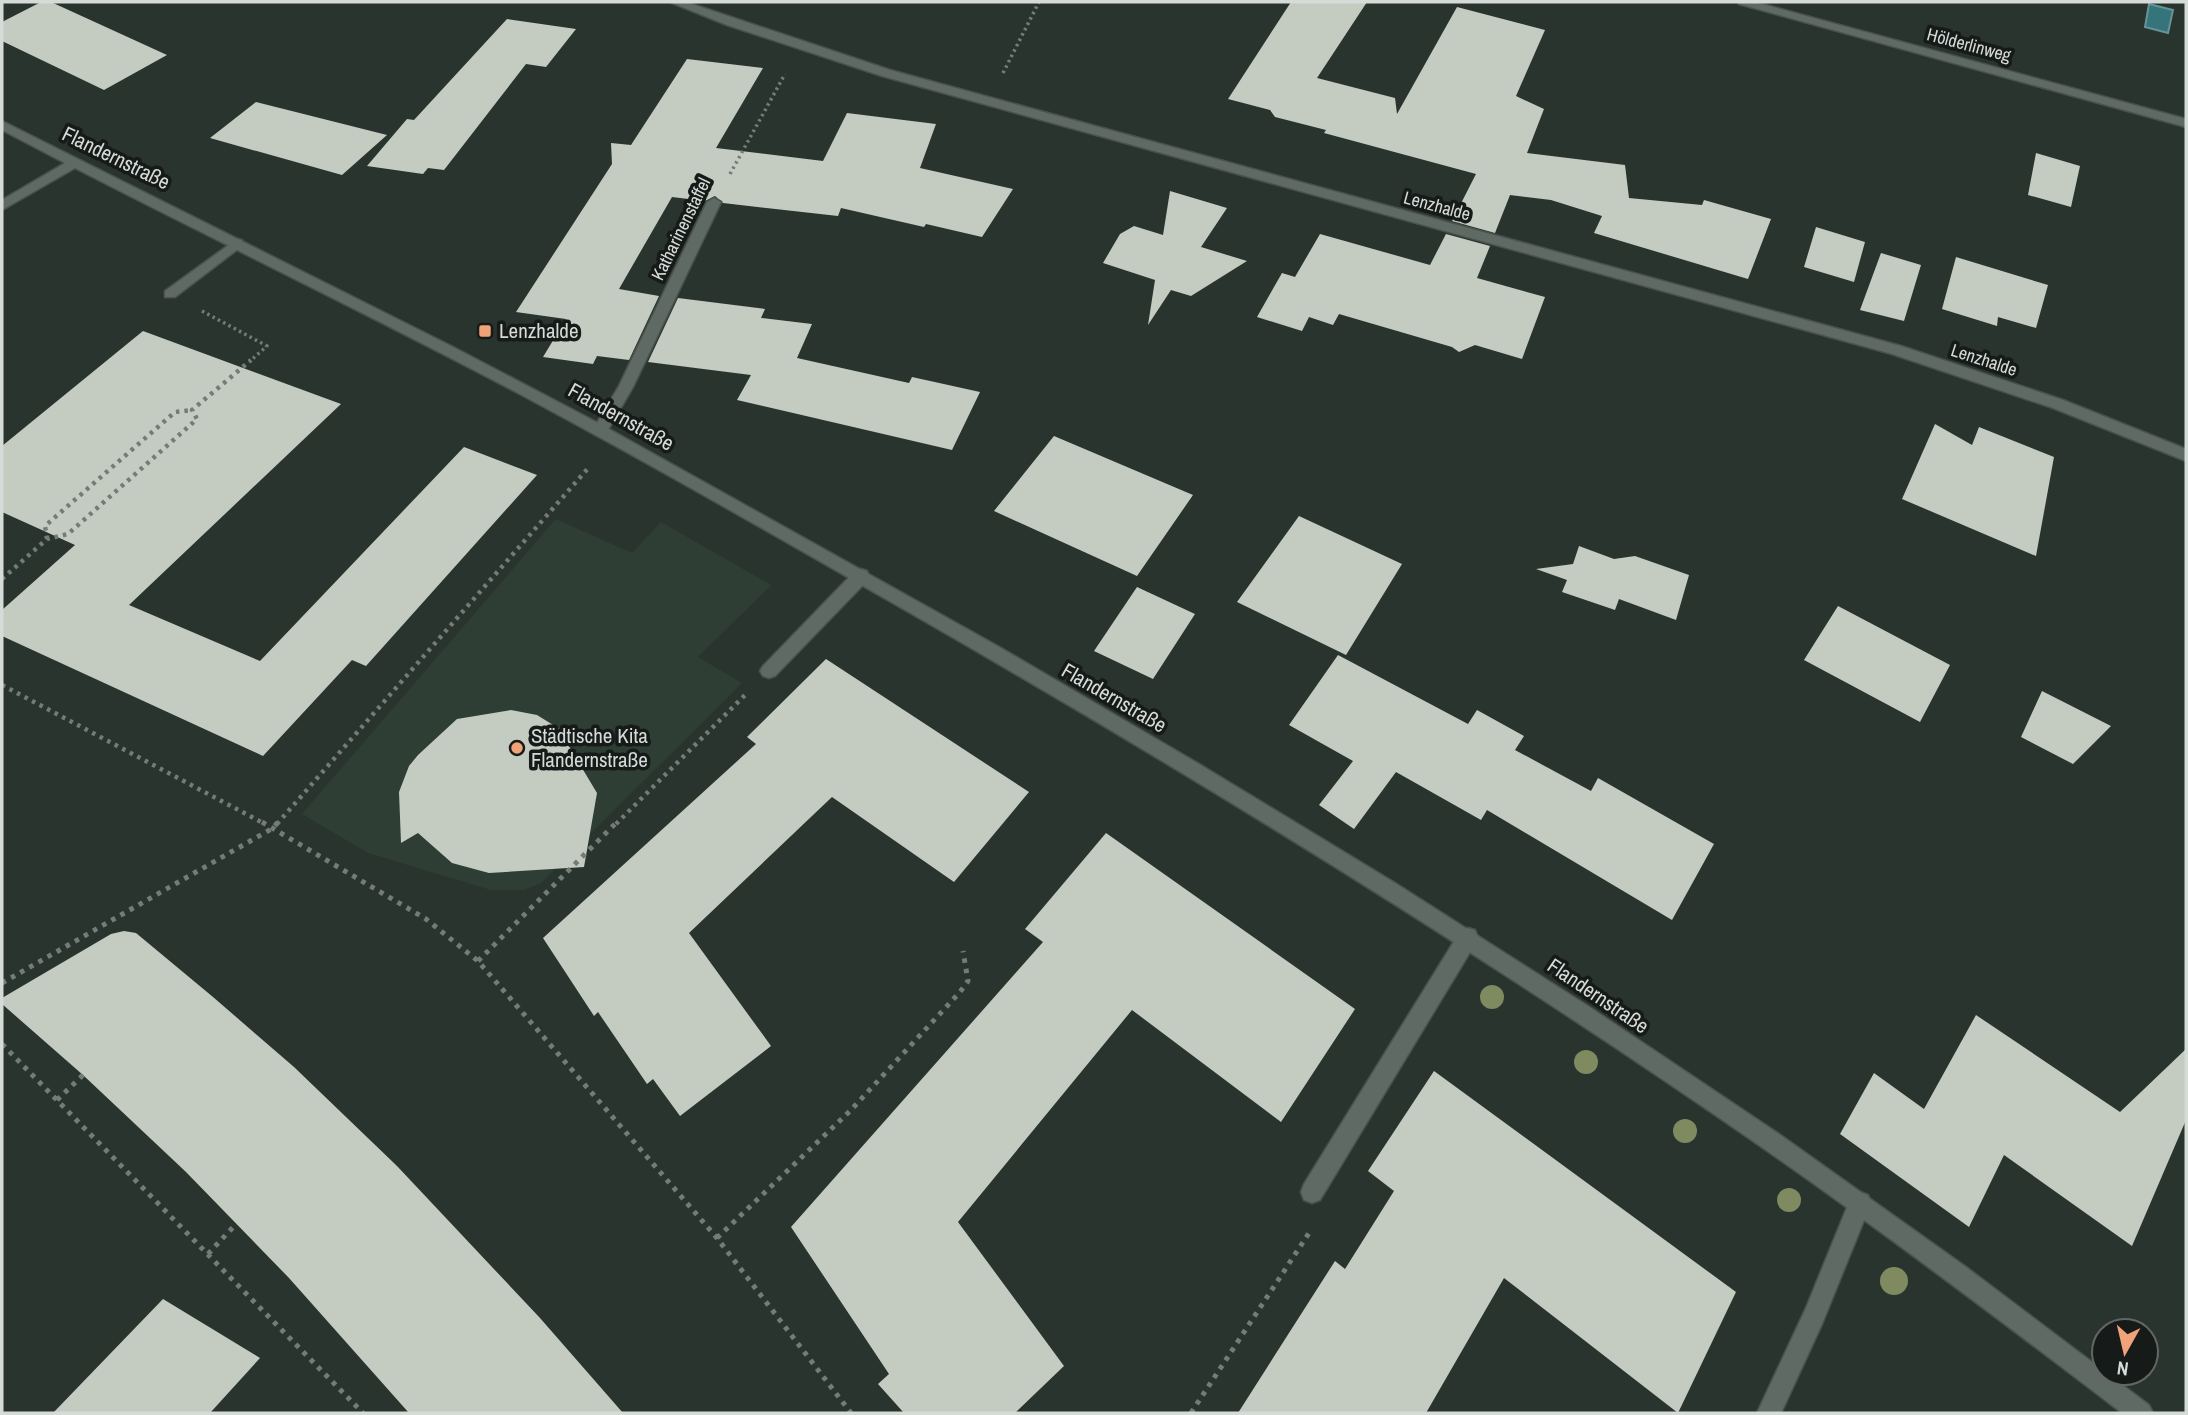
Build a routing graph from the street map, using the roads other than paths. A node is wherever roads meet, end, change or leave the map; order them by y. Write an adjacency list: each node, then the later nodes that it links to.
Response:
1 (676, 2): 11 (street, Lenzhalde)
2 (1743, 2): 3 (street, Hölderlinweg)
3 (2186, 123)
4 (2, 125): 5 (street, Flandernstraße)
5 (74, 163): 7 (street); 8 (street, Flandernstraße)
6 (714, 202): 10 (street, Katharinenstaffel)
7 (2, 206)
8 (237, 243): 9 (street); 10 (street, Flandernstraße)
9 (170, 294)
10 (607, 435): 12 (street, Flandernstraße)
11 (2186, 455)
12 (861, 576): 13 (street); 14 (street, Flandernstraße)
13 (769, 671)
14 (1468, 937): 15 (street); 16 (street, Flandernstraße)
15 (1312, 1192)
16 (1860, 1203): 17 (street); 18 (street, Flandernstraße)
17 (1769, 1413)
18 (2141, 1413)

